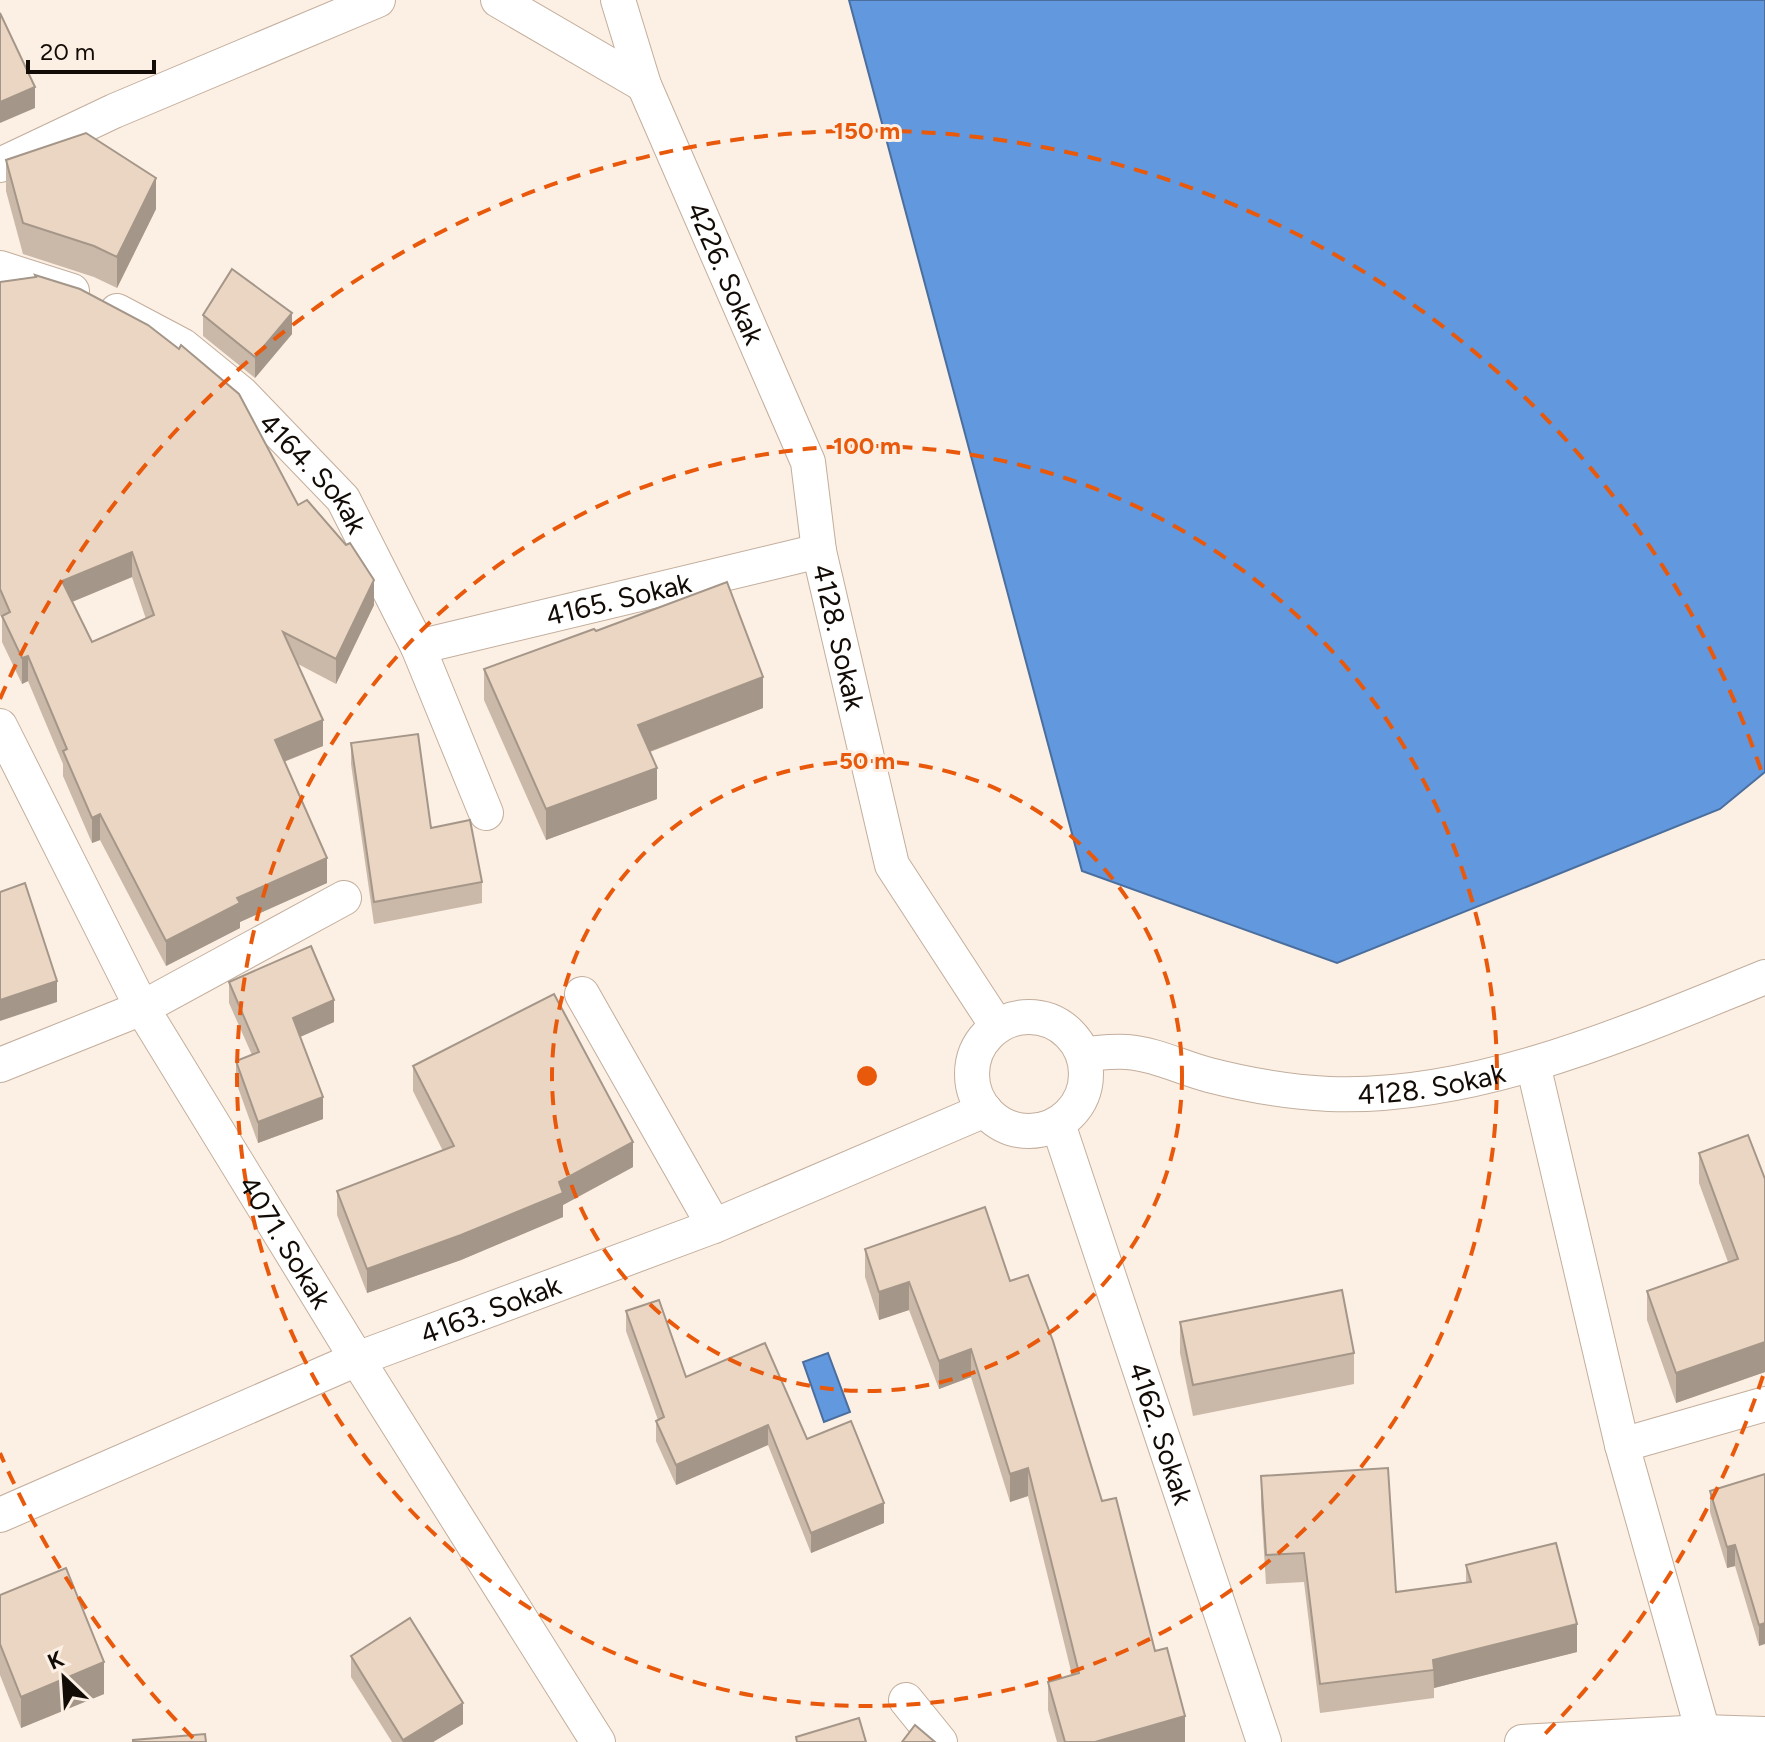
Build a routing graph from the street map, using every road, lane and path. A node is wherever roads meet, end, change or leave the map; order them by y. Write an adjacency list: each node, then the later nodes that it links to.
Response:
1 (378, 0): 5 (street)
2 (498, 0): 4 (street)
3 (618, 0): 4 (street, 4226. Sokak)
4 (644, 85): 7 (street, 4226. Sokak)
5 (0, 165)
6 (0, 268): 8 (street, 4164. Sokak)
7 (819, 551): 8 (street, 4165. Sokak); 15 (street, 4128. Sokak)
8 (418, 647): 10 (street, 4164. Sokak)
9 (0, 726): 14 (street, 4071. Sokak)
10 (486, 813)
11 (344, 898): 14 (street)
12 (1765, 977): 17 (street, 4128. Sokak)
13 (582, 994): 21 (street)
14 (142, 1008): 18 (street); 22 (street, 4071. Sokak)
15 (997, 1026): 16 (street); 19 (street)
16 (1085, 1054): 17 (street, 4128. Sokak); 20 (street)
17 (1533, 1064): 24 (street)
18 (0, 1065)
19 (985, 1110): 20 (street); 21 (street, 4163. Sokak)
20 (1058, 1124): 31 (street, 4162. Sokak)
21 (714, 1226): 22 (street, 4163. Sokak)
22 (357, 1359): 25 (street, 4163. Sokak); 29 (street, 4071. Sokak)
23 (1765, 1404): 24 (street)
24 (1622, 1445): 27 (street)
25 (0, 1515)
26 (906, 1700): 30 (street)
27 (1703, 1732): 28 (street); 32 (street)
28 (1765, 1734)
29 (598, 1742)
30 (940, 1742)
31 (1264, 1742)
32 (1522, 1742)

